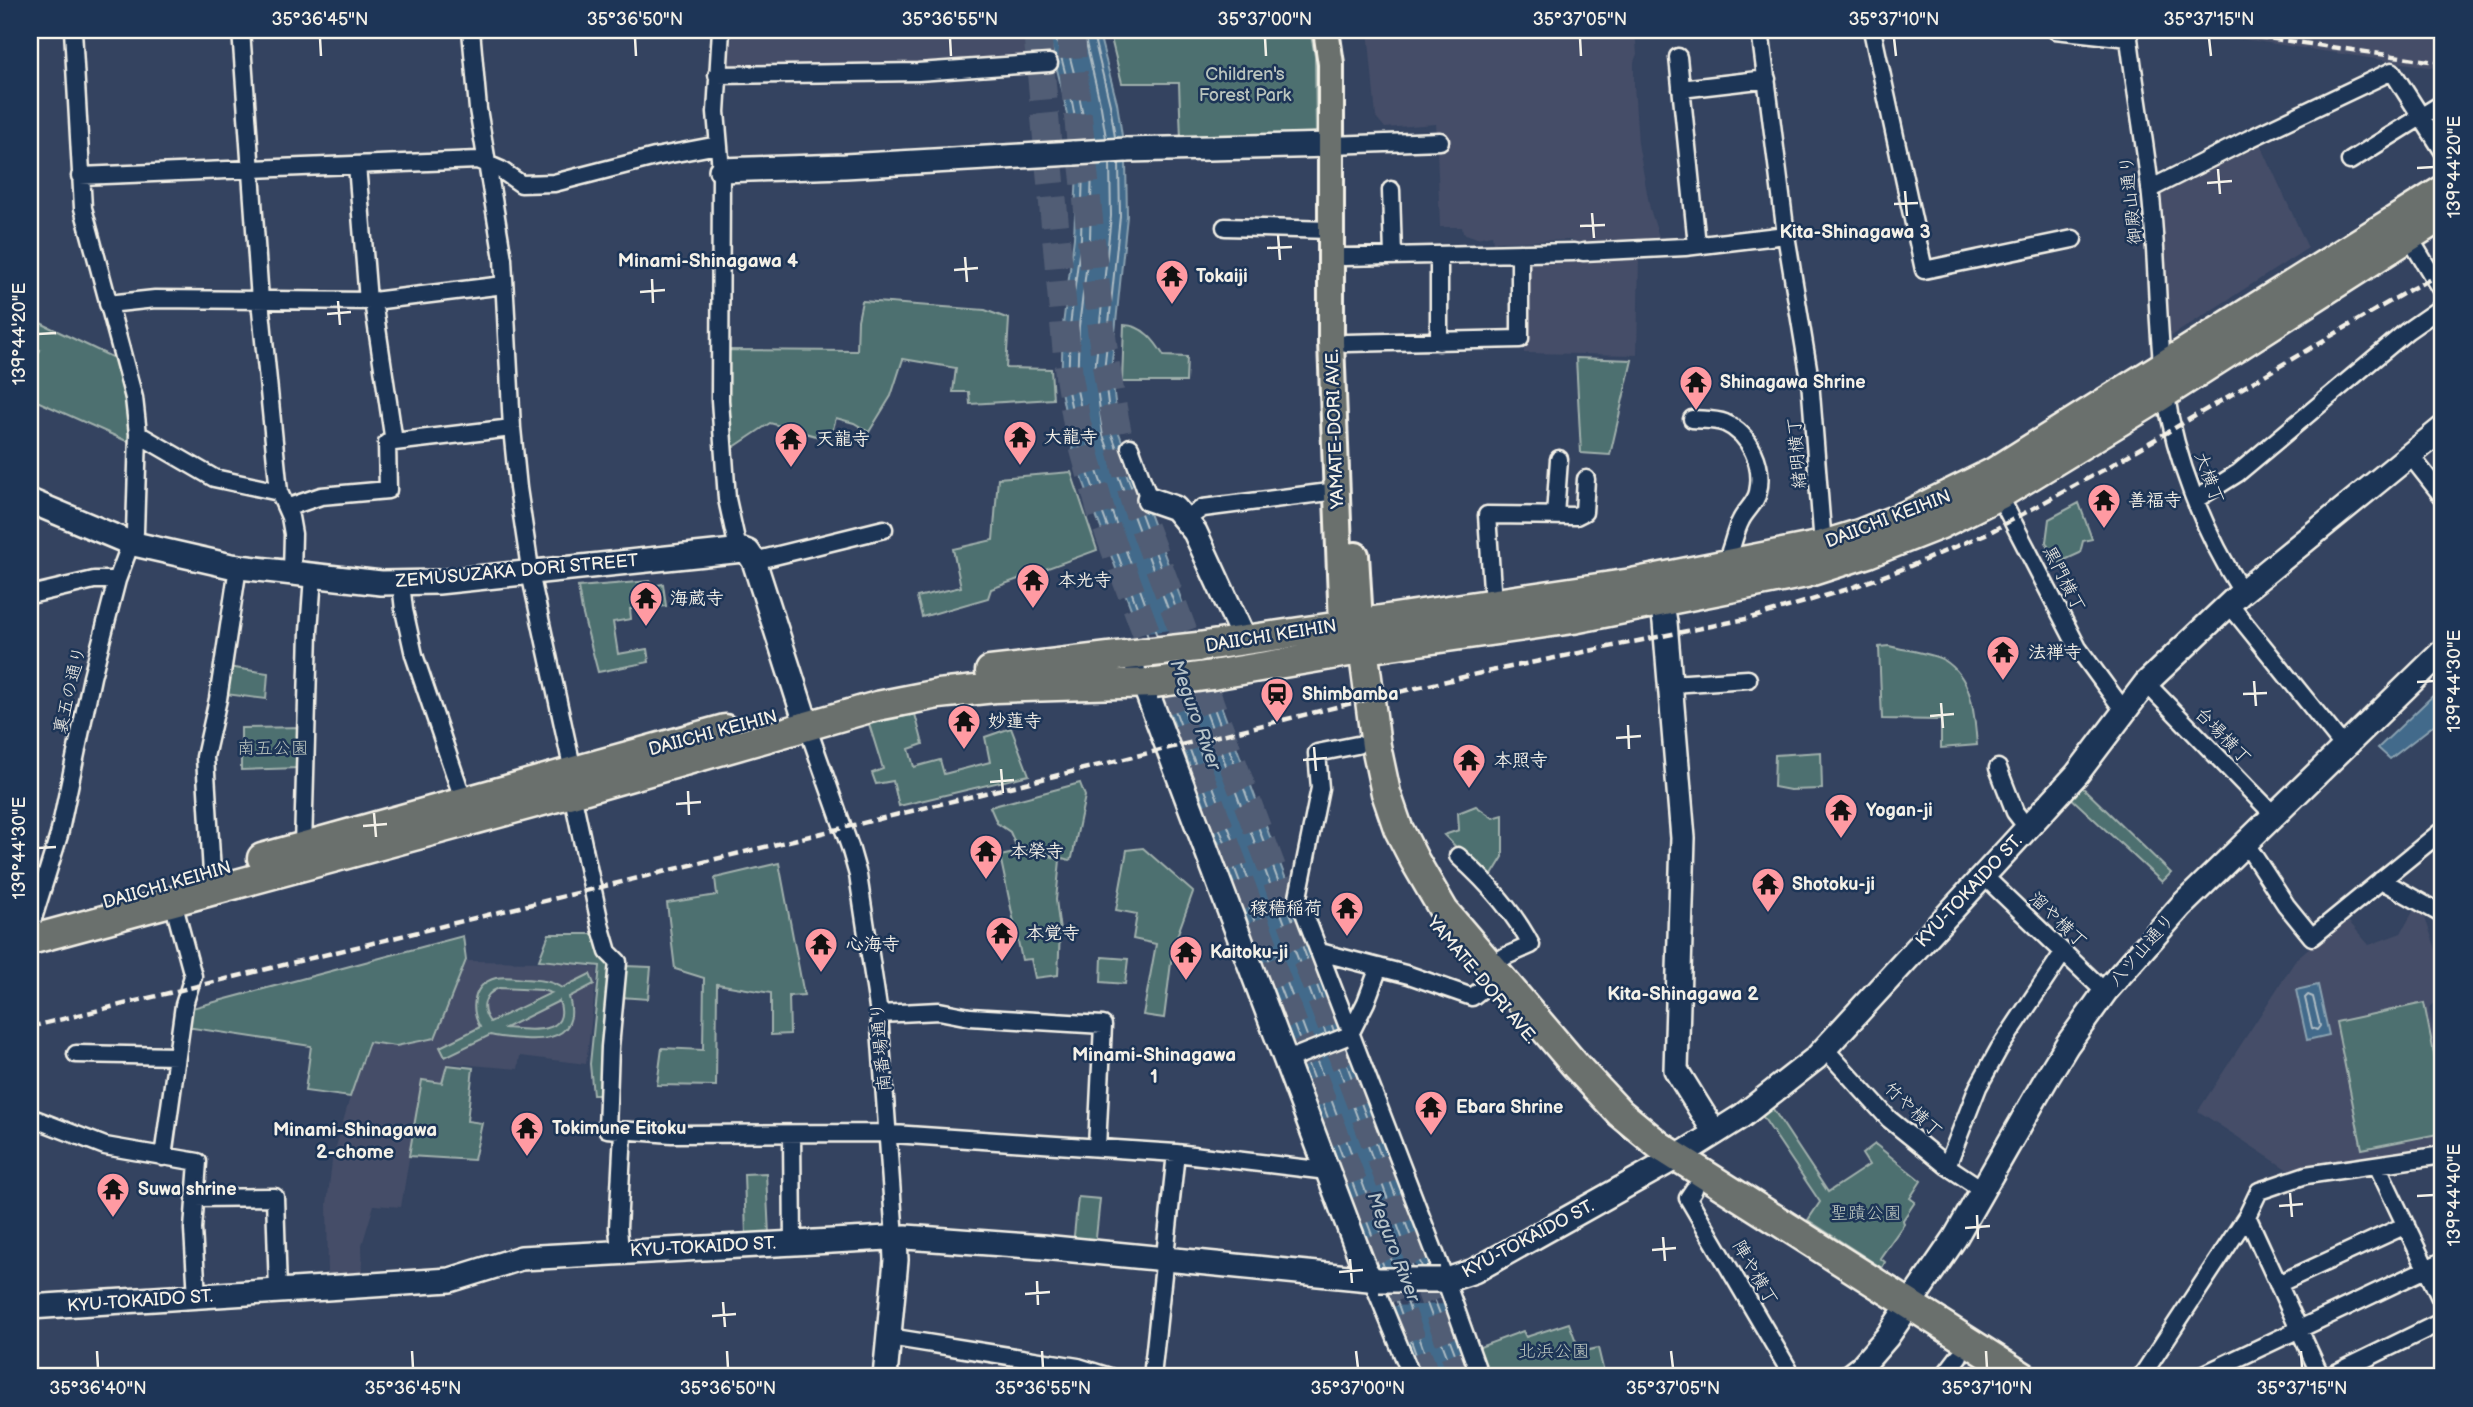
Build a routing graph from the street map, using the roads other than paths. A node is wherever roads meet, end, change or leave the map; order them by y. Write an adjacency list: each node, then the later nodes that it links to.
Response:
1 (73, 30): 27 (street, 裏五の通り)
2 (241, 30): 25 (street)
3 (471, 30): 23 (street)
4 (721, 30): 13 (street)
5 (1326, 30): 20 (main road, YAMATE-DORI AVE.)
6 (1341, 30): 20 (main road, YAMATE-DORI AVE.)
7 (1760, 30): 14 (street, 緒明横丁)
8 (1872, 30): 36 (street)
9 (2054, 30): 10 (street)
10 (2128, 34): 28 (street, 御殿山通り)
11 (1678, 57): 15 (street)
12 (1049, 63): 13 (street)
13 (717, 75): 19 (street)
14 (1767, 79): 15 (street); 34 (street, 緒明横丁)
15 (1681, 89): 37 (street)
16 (2443, 103): 17 (street)
17 (2421, 117): 21 (street); 22 (street); 28 (street)
18 (1440, 141): 20 (street)
19 (718, 145): 23 (street); 26 (street)
20 (1338, 145): 26 (street, bridge); 33 (main road, YAMATE-DORI AVE.); 41 (main road, YAMATE-DORI AVE.)
21 (2443, 151)
22 (2350, 162)
23 (486, 163): 24 (street); 42 (street)
24 (357, 165): 25 (street); 45 (street)
25 (252, 170): 27 (street); 44 (street)
26 (721, 170): 73 (street)
27 (80, 176): 46 (street, 裏五の通り)
28 (2150, 188): 50 (street, 御殿山通り)
29 (1391, 190): 40 (street)
30 (2443, 190): 50 (highway, DAIICHI KEIHIN)
31 (2443, 215): 35 (highway, DAIICHI KEIHIN)
32 (1225, 227): 33 (street)
33 (1330, 230): 60 (main road, YAMATE-DORI AVE.)
34 (1786, 234): 37 (street); 72 (street, 緒明横丁)
35 (2409, 237): 43 (street); 50 (highway, DAIICHI KEIHIN)
36 (2073, 239)
37 (1697, 245): 38 (street)
38 (1520, 253): 39 (street); 48 (street)
39 (1439, 255): 40 (street); 48 (street)
40 (1393, 256): 41 (street)
41 (1343, 257): 49 (main road, YAMATE-DORI AVE.)
42 (504, 285): 45 (street); 52 (street)
43 (2443, 293)
44 (260, 300): 45 (street); 46 (street); 61 (street)
45 (370, 301): 55 (street)
46 (108, 304): 54 (street, 裏五の通り)
47 (2443, 306): 65 (street)
48 (1440, 342): 49 (street)
49 (1346, 343): 84 (main road, YAMATE-DORI AVE.)
50 (2164, 380): 62 (highway, DAIICHI KEIHIN); 65 (street, 大横丁); 72 (highway, DAIICHI KEIHIN)
51 (1692, 419): 74 (street)
52 (512, 428): 55 (street); 76 (street)
53 (2443, 428): 57 (street, KYU-TOKAIDO ST.)
54 (138, 434): 61 (street); 71 (street, 裏五の通り)
55 (394, 442): 67 (street)
56 (1130, 447): 64 (street)
57 (2410, 455): 63 (street); 82 (street, KYU-TOKAIDO ST.)
58 (1559, 459): 68 (street)
59 (1586, 480): 68 (street)
60 (1337, 491): 69 (street); 84 (main road, YAMATE-DORI AVE.)
61 (279, 492): 67 (street)
62 (1999, 495): 80 (highway, DAIICHI KEIHIN); 92 (street, 黒門横丁)
63 (2443, 497)
64 (1149, 499): 69 (street)
65 (2195, 500): 82 (street, 大横丁)
66 (30, 501): 71 (street, ZEMUSUZAKA DORI STREET)
67 (286, 508): 77 (street)
68 (1555, 515): 83 (street)
69 (1186, 519): 85 (street)
70 (884, 529): 73 (street)
71 (130, 544): 75 (street, ZEMUSUZAKA DORI STREET); 78 (street, 裏五の通り)
72 (1823, 545): 74 (highway, DAIICHI KEIHIN)
73 (746, 555): 76 (street, ZEMUSUZAKA DORI STREET); 93 (street)
74 (1736, 563): 80 (highway, DAIICHI KEIHIN)
75 (237, 567): 77 (street, ZEMUSUZAKA DORI STREET); 105 (street)
76 (531, 572): 79 (street, ZEMUSUZAKA DORI STREET); 97 (street)
77 (303, 575): 79 (street, ZEMUSUZAKA DORI STREET); 103 (street)
78 (117, 580): 81 (street); 110 (street, 裏五の通り)
79 (401, 583): 98 (street)
80 (1660, 590): 83 (highway, DAIICHI KEIHIN); 84 (highway, DAIICHI KEIHIN); 91 (street)
81 (30, 595)
82 (2236, 598): 89 (street, KYU-TOKAIDO ST.); 95 (street, 大横丁)
83 (1493, 603): 84 (highway, DAIICHI KEIHIN)
84 (1352, 638): 85 (highway, DAIICHI KEIHIN); 90 (highway, DAIICHI KEIHIN, bridge); 94 (highway, YAMATE-DORI AVE.); 114 (highway, YAMATE-DORI AVE.)
85 (1245, 641): 87 (highway, DAIICHI KEIHIN, bridge)
86 (2443, 651): 95 (street, 八ツ山通り)
87 (1138, 654): 90 (street); 93 (highway, DAIICHI KEIHIN)
88 (1748, 680): 91 (street)
89 (2146, 683): 92 (street, KYU-TOKAIDO ST.); 99 (street, 台場横丁)
90 (1149, 684): 93 (highway, DAIICHI KEIHIN); 121 (street)
91 (1671, 684): 124 (street)
92 (2124, 711): 100 (street, KYU-TOKAIDO ST.)
93 (804, 717): 97 (highway, DAIICHI KEIHIN); 116 (street, 南番場通り)
94 (1357, 745): 111 (street); 114 (highway, YAMATE-DORI AVE.)
95 (2344, 747): 99 (street, 八ツ山通り)
96 (1998, 768): 100 (street)
97 (572, 782): 98 (highway, DAIICHI KEIHIN); 108 (highway, DAIICHI KEIHIN); 123 (street)
98 (464, 802): 103 (highway, DAIICHI KEIHIN)
99 (2274, 815): 102 (street, 八ツ山通り)
100 (2028, 829): 106 (street, KYU-TOKAIDO ST.)
101 (2443, 830): 107 (street)
102 (2246, 844): 107 (street); 115 (street, 八ツ山通り)
103 (303, 846): 105 (highway, DAIICHI KEIHIN)
104 (1458, 856): 114 (street)
105 (212, 873): 110 (highway, DAIICHI KEIHIN)
106 (1984, 876): 112 (street, 溜や横丁); 118 (street, KYU-TOKAIDO ST.)
107 (2381, 880): 109 (street)
108 (173, 902): 110 (highway, DAIICHI KEIHIN); 120 (street)
109 (2443, 915)
110 (30, 929)
111 (1321, 952): 113 (street); 117 (street)
112 (2063, 953): 115 (street, 溜や横丁); 133 (street)
113 (1379, 967): 114 (street); 117 (street)
114 (1488, 976): 131 (highway, YAMATE-DORI AVE.)
115 (2105, 992): 136 (street, 八ツ山通り)
116 (879, 1014): 126 (street, 南番場通り); 127 (street)
117 (1347, 1035): 121 (street, bridge); 147 (street)
118 (1824, 1048): 124 (street, KYU-TOKAIDO ST.); 133 (street, 竹や横丁)
119 (76, 1054): 120 (street)
120 (177, 1056): 130 (street)
121 (1291, 1058): 134 (street)
122 (30, 1117): 130 (street)
123 (623, 1132): 125 (street); 142 (street)
124 (1715, 1133): 131 (street, KYU-TOKAIDO ST.)
125 (792, 1134): 126 (street); 141 (street)
126 (889, 1134): 127 (street); 140 (street, 南番場通り)
127 (1097, 1147): 128 (street)
128 (1176, 1153): 134 (street); 143 (street)
129 (2443, 1156): 132 (street)
130 (163, 1157): 137 (street)
131 (1668, 1162): 135 (highway, YAMATE-DORI AVE.); 147 (street, KYU-TOKAIDO ST.); 153 (highway, YAMATE-DORI AVE.)
132 (2377, 1165): 138 (street); 139 (street)
133 (1947, 1166): 136 (street, 竹や横丁)
134 (1327, 1171): 146 (street)
135 (1694, 1189): 153 (highway, YAMATE-DORI AVE.); 165 (street, 陣や横丁)
136 (1983, 1190): 153 (street, 八ツ山通り)
137 (195, 1198): 149 (street); 150 (street)
138 (2247, 1216): 148 (street); 169 (street)
139 (2406, 1225): 145 (street); 148 (street)
140 (895, 1238): 141 (street, KYU-TOKAIDO ST.); 143 (street, KYU-TOKAIDO ST.); 156 (street, 南番場通り)
141 (793, 1243): 142 (street, KYU-TOKAIDO ST.)
142 (620, 1251): 149 (street, KYU-TOKAIDO ST.)
143 (1165, 1258): 146 (street, KYU-TOKAIDO ST.); 161 (street)
144 (2443, 1261): 145 (street)
145 (2427, 1269): 151 (street); 155 (street)
146 (1375, 1280): 147 (street, KYU-TOKAIDO ST., bridge); 157 (street)
147 (1442, 1280): 164 (street)
148 (2278, 1284): 155 (street)
149 (278, 1291): 150 (street, KYU-TOKAIDO ST.)
150 (197, 1297): 152 (street, KYU-TOKAIDO ST.)
151 (2443, 1304)
152 (30, 1307)
153 (1904, 1312): 158 (highway, YAMATE-DORI AVE.); 166 (street, 八ツ山通り); 168 (highway, YAMATE-DORI AVE.)
154 (2443, 1321): 172 (street)
155 (2299, 1329): 170 (street); 171 (street)
156 (889, 1336): 159 (street, 南番場通り); 160 (street)
157 (1405, 1358): 162 (street); 163 (street)
158 (1951, 1366): 167 (highway, YAMATE-DORI AVE.)
159 (885, 1377)
160 (1110, 1377)
161 (1152, 1377)
162 (1406, 1377)
163 (1412, 1377)
164 (1479, 1377)
165 (1793, 1377)
166 (1848, 1377)
167 (1993, 1377)
168 (2024, 1377)
169 (2141, 1377)
170 (2197, 1377)
171 (2321, 1377)
172 (2328, 1377)

